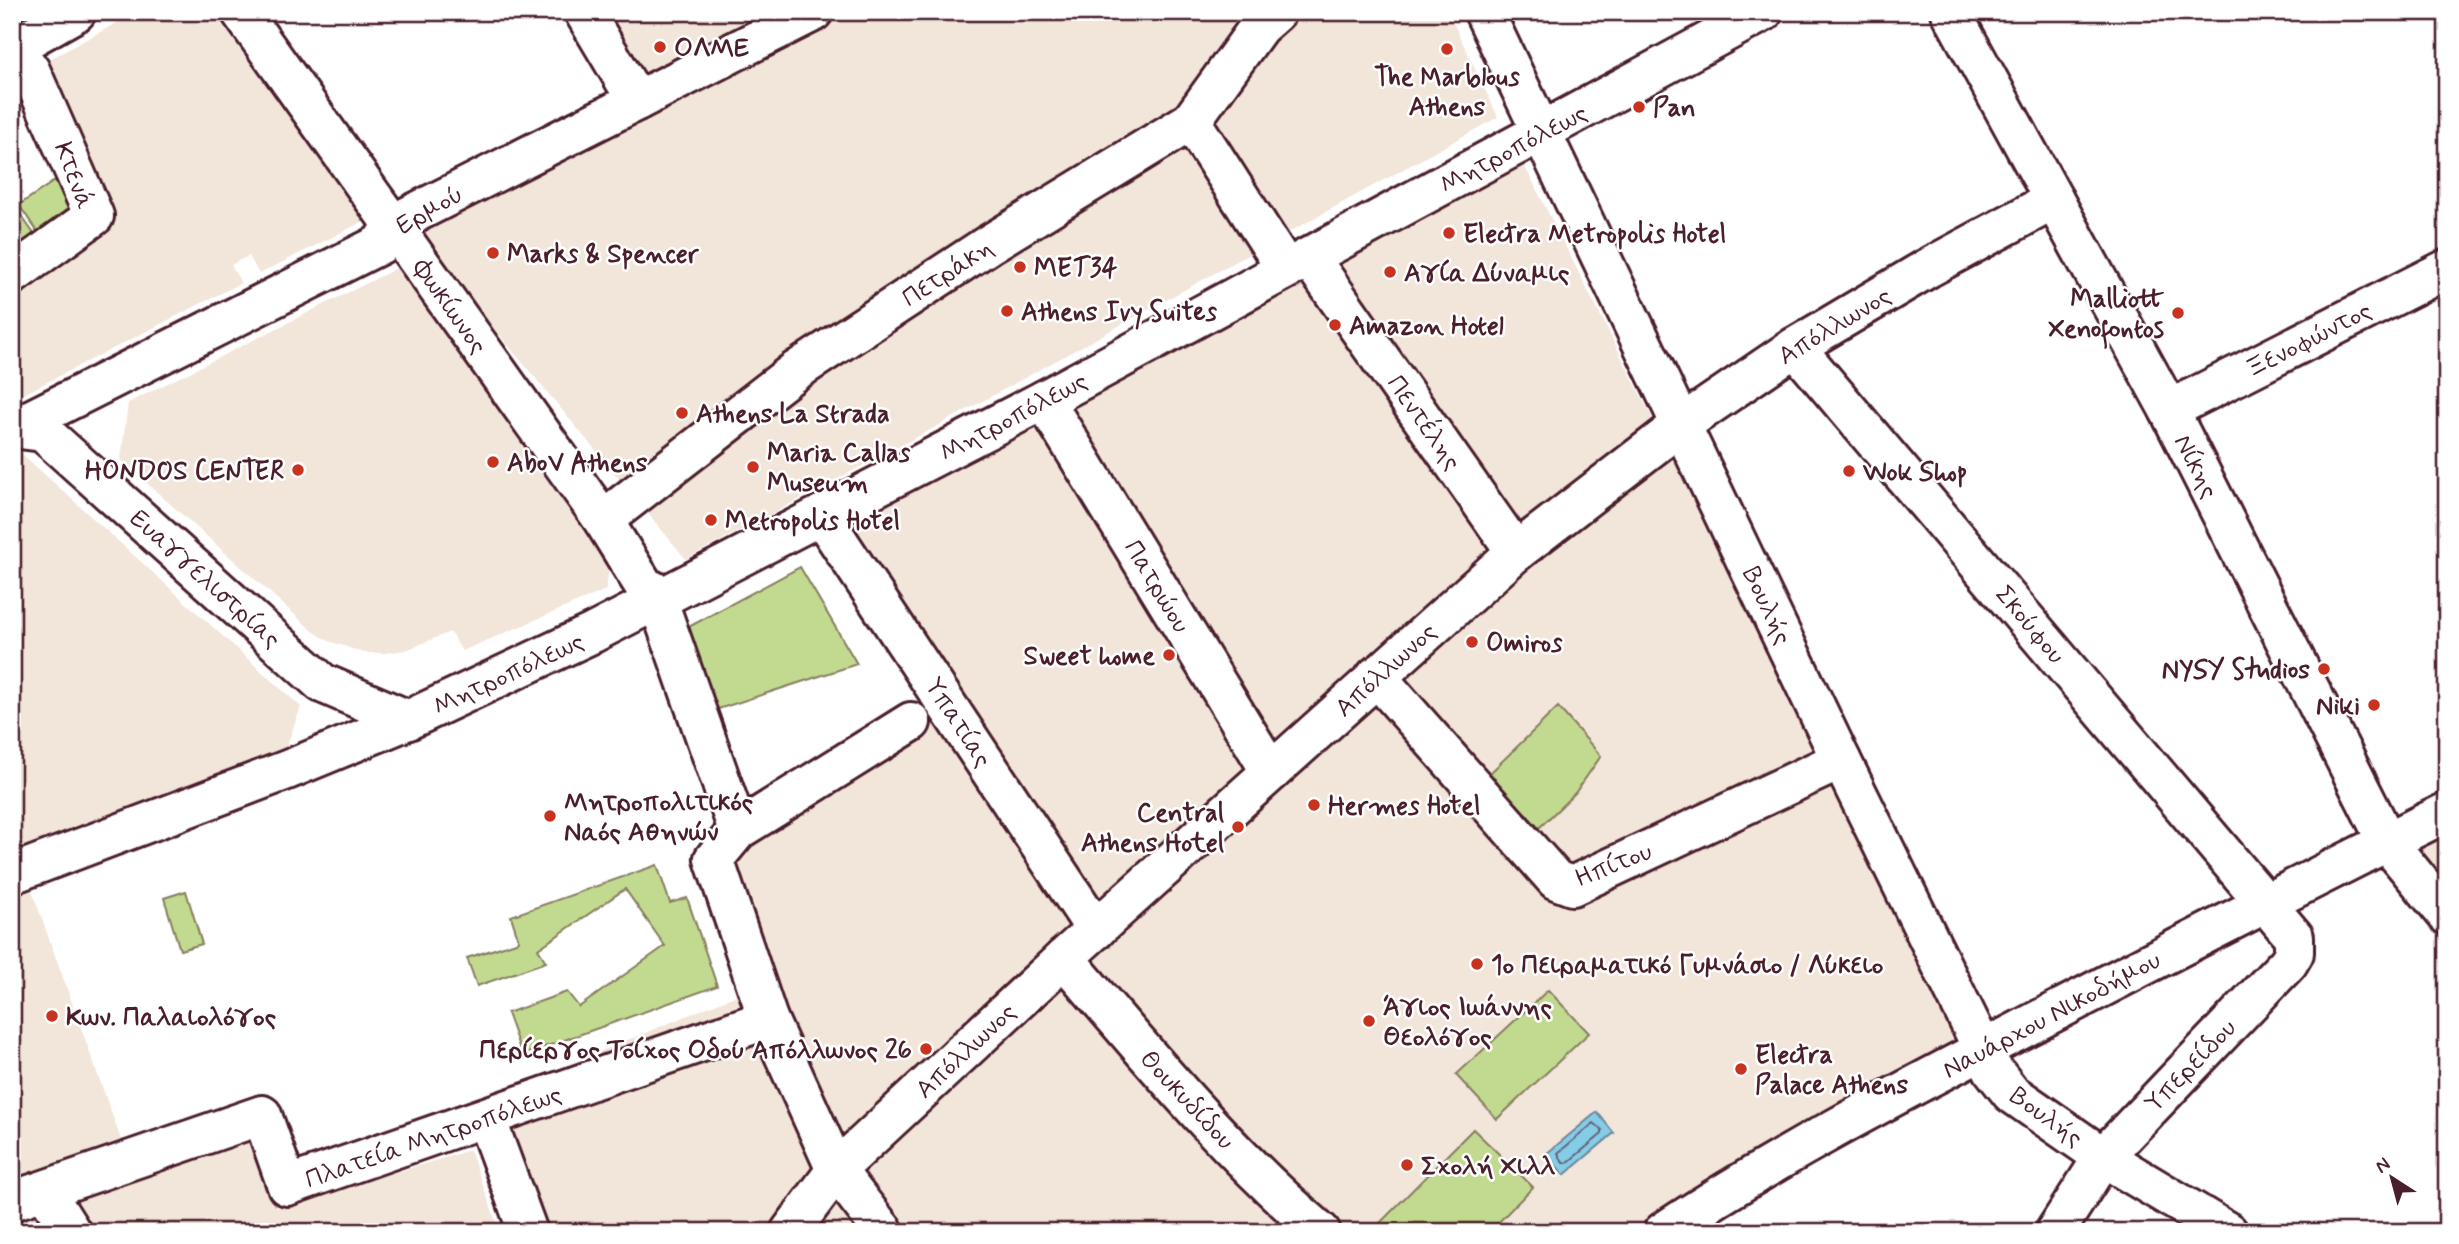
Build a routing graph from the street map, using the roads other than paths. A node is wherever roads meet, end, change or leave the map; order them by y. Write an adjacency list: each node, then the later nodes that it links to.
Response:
1 (76, 12): 9 (street)
2 (241, 12): 14 (street, Φωκίωνος)
3 (584, 12): 10 (street)
4 (813, 12): 10 (street, Ερμού)
5 (1484, 12): 12 (street, Βουλής)
6 (1763, 12): 12 (street, Μητροπόλεως)
7 (1951, 12): 13 (street, Νίκης)
8 (1261, 17): 11 (street, Πετράκη)
9 (13, 47): 17 (street, Κτενά)
10 (637, 101): 14 (street, Ερμού)
11 (1191, 121): 15 (street, Πεντέλης); 24 (street, Πετράκη)
12 (1543, 133): 15 (street, Μητροπόλεως); 21 (street, Βουλής)
13 (2054, 200): 18 (street, Απόλλωνος); 20 (street, Νίκης)
14 (393, 225): 22 (street, Ερμού); 24 (street, Φωκίωνος)
15 (1298, 263): 19 (street, Μητροπόλεως); 25 (street, Πεντέλης)
16 (2447, 269): 20 (street, Ξενοφώντος)
17 (12, 275)
18 (1795, 347): 21 (street, Απόλλωνος); 36 (street, Σκούφου)
19 (1044, 400): 23 (street, Μητροπόλεως); 31 (street, Πατρώου)
20 (2169, 410): 34 (street, Νίκης)
21 (1682, 424): 25 (street, Απόλλωνος); 30 (street, Βουλής)
22 (13, 428): 28 (street, Ευαγγελιστρίας)
23 (821, 515): 26 (street, Μητροπόλεως); 38 (street, Υπατίας)
24 (603, 520): 26 (street, Φωκίωνος)
25 (1516, 552): 27 (street, Απόλλωνος)
26 (658, 601): 28 (street, Μητροπόλεως); 33 (street, Φωκίωνος)
27 (1376, 676): 30 (street, Ηπίτου); 31 (street, Απόλλωνος)
28 (408, 720): 35 (street, Μητροπόλεως)
29 (911, 722): 33 (street)
30 (1841, 760): 41 (street, Βουλής)
31 (1271, 772): 38 (street, Απόλλωνος)
32 (2447, 812): 34 (street, Ναυάρχου Νικοδήμου)
33 (738, 830): 40 (street)
34 (2387, 842): 36 (street, Ναυάρχου Νικοδήμου); 37 (street, Νίκης)
35 (12, 874)
36 (2267, 901): 41 (street, Ναυάρχου Νικοδήμου); 43 (street, Υπερείδου)
37 (2447, 915)
38 (1096, 930): 39 (street, Απόλλωνος)
39 (1064, 958): 44 (street, Απόλλωνος); 50 (street, Θουκυδίδου)
40 (768, 1019): 42 (street, Πλατεία Μητροπόλεως); 44 (street)
41 (1983, 1049): 43 (street, Βουλής); 51 (street, Ναυάρχου Νικοδήμου)
42 (486, 1118): 45 (street, Πλατεία Μητροπόλεως); 47 (street)
43 (2103, 1157): 52 (street, Υπερείδου); 53 (street, Βουλής)
44 (836, 1171): 48 (street, Απόλλωνος); 49 (street)
45 (28, 1196): 46 (street)
46 (71, 1232)
47 (528, 1232)
48 (790, 1232)
49 (884, 1232)
50 (1321, 1232)
51 (1663, 1232)
52 (2054, 1232)
53 (2228, 1232)

